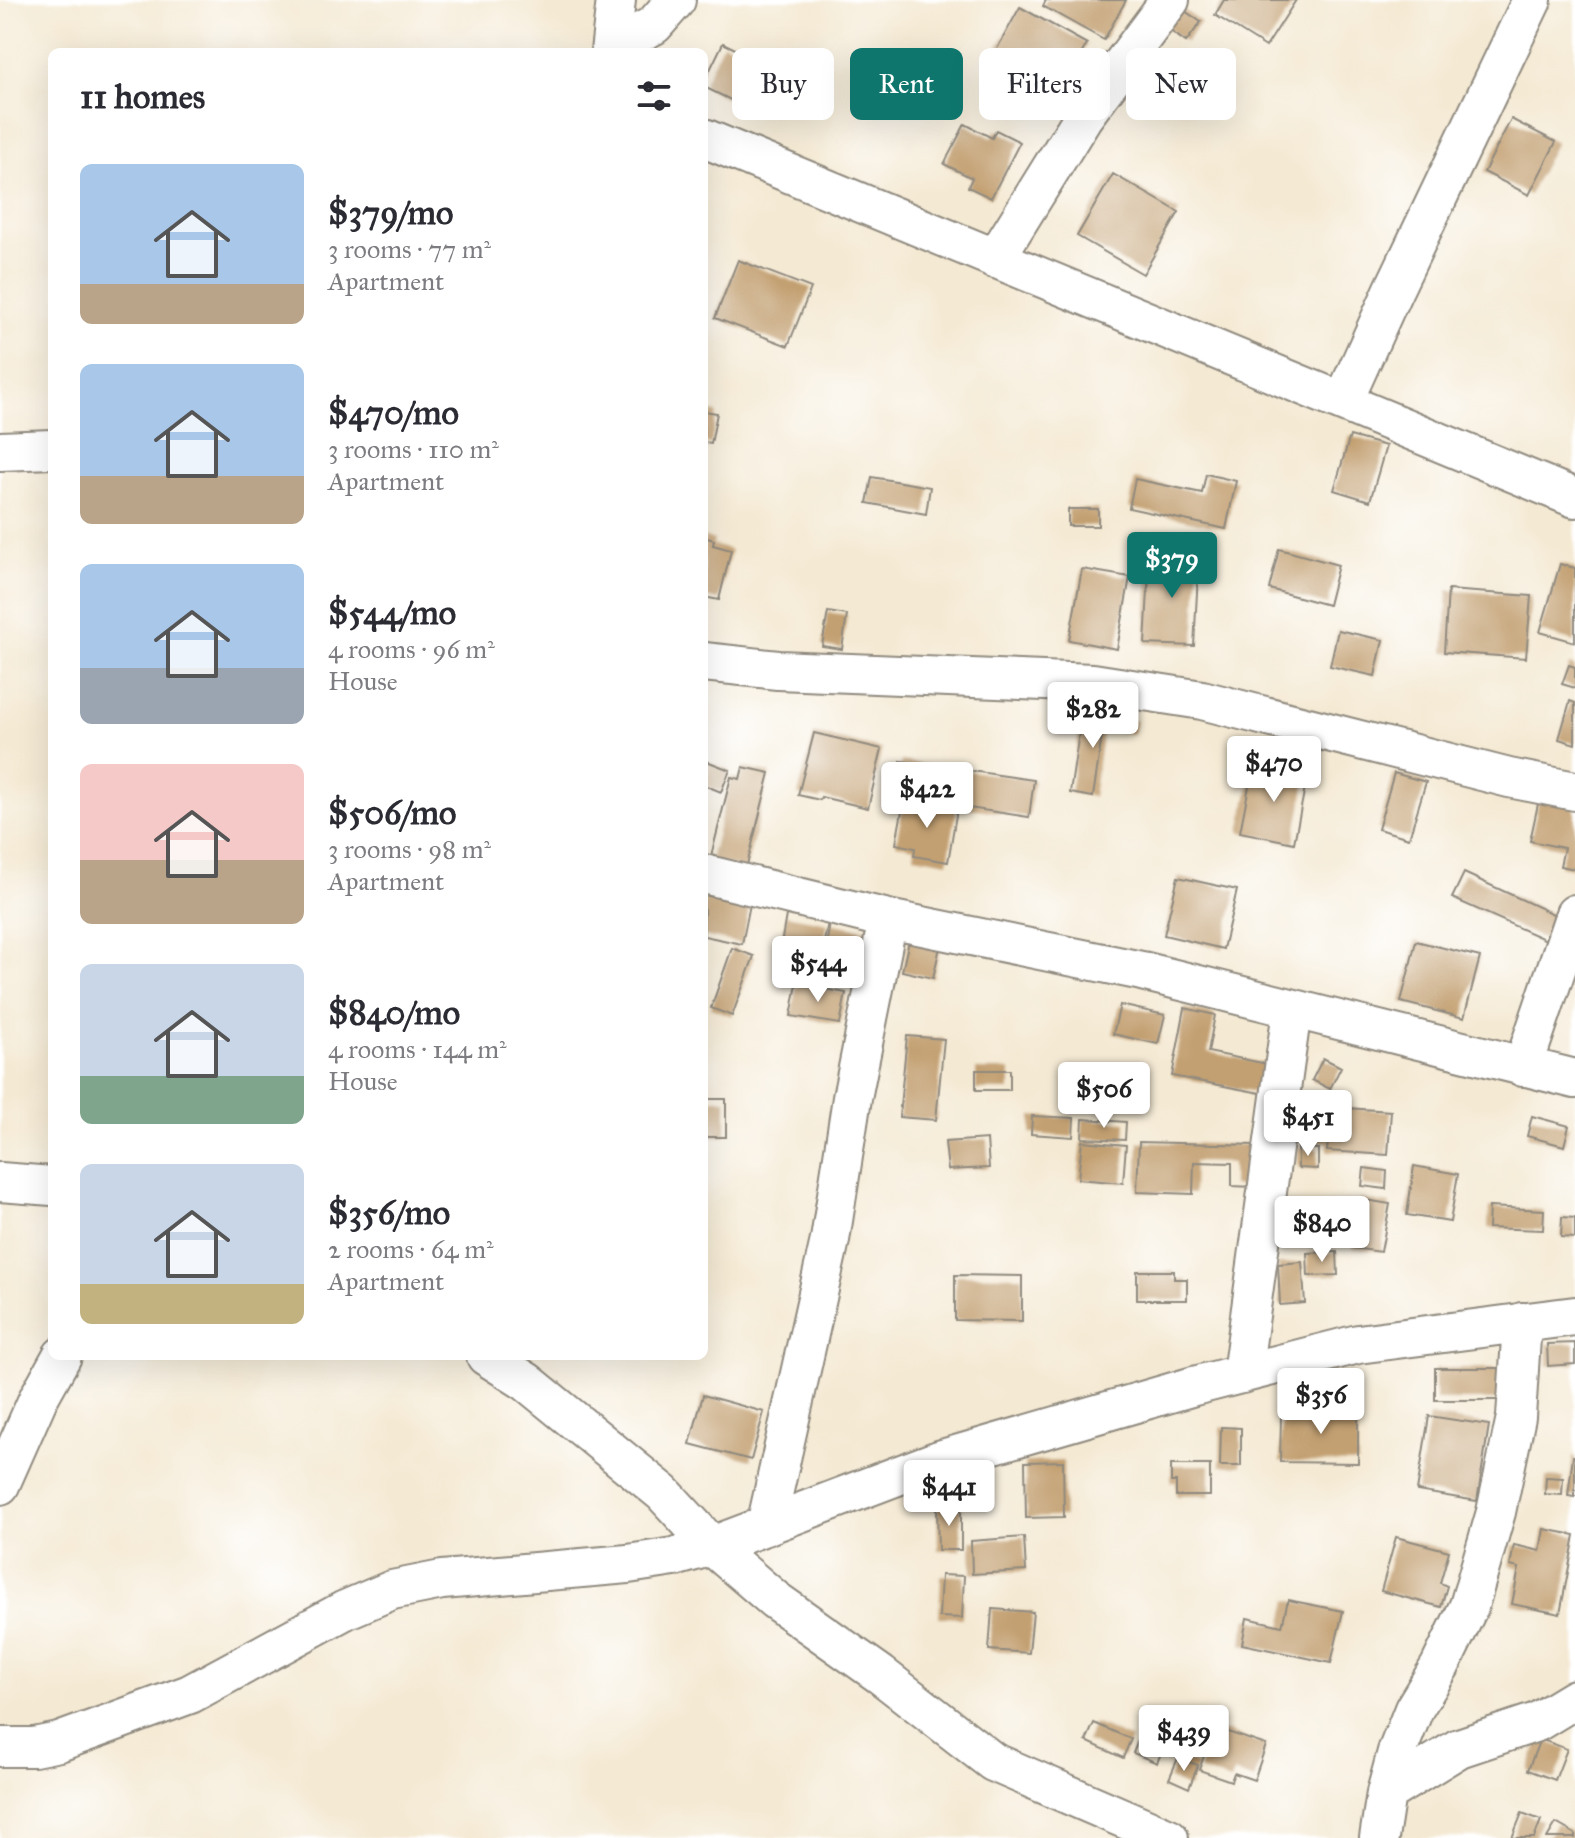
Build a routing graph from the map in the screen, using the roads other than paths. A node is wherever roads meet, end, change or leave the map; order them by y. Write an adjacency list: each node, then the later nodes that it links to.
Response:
1 (616, 0): 5 (street)
2 (676, 0): 6 (street)
3 (1170, 0): 8 (street)
4 (1532, 0): 9 (street)
5 (610, 48)
6 (614, 48)
7 (708, 140): 8 (street)
8 (995, 259): 9 (street)
9 (1343, 402): 12 (street)
10 (48, 449): 11 (street)
11 (0, 451)
12 (1575, 498)
13 (708, 662): 14 (street)
14 (1575, 791)
15 (708, 875): 17 (street)
16 (1575, 914): 19 (street)
17 (888, 919): 18 (street); 29 (street)
18 (1292, 1010): 19 (street); 27 (street)
19 (1523, 1067): 20 (street)
20 (1575, 1079)
21 (0, 1182): 22 (street)
22 (48, 1186)
23 (1575, 1316): 24 (street)
24 (1522, 1322): 27 (street); 33 (street)
25 (60, 1360): 28 (street)
26 (492, 1360): 30 (street)
27 (1242, 1374): 29 (street)
28 (0, 1485)
29 (766, 1526): 30 (street)
30 (712, 1546): 32 (street); 34 (street)
31 (1575, 1699): 33 (street)
32 (0, 1747)
33 (1386, 1793): 35 (street)
34 (1169, 1838)
35 (1379, 1838)

